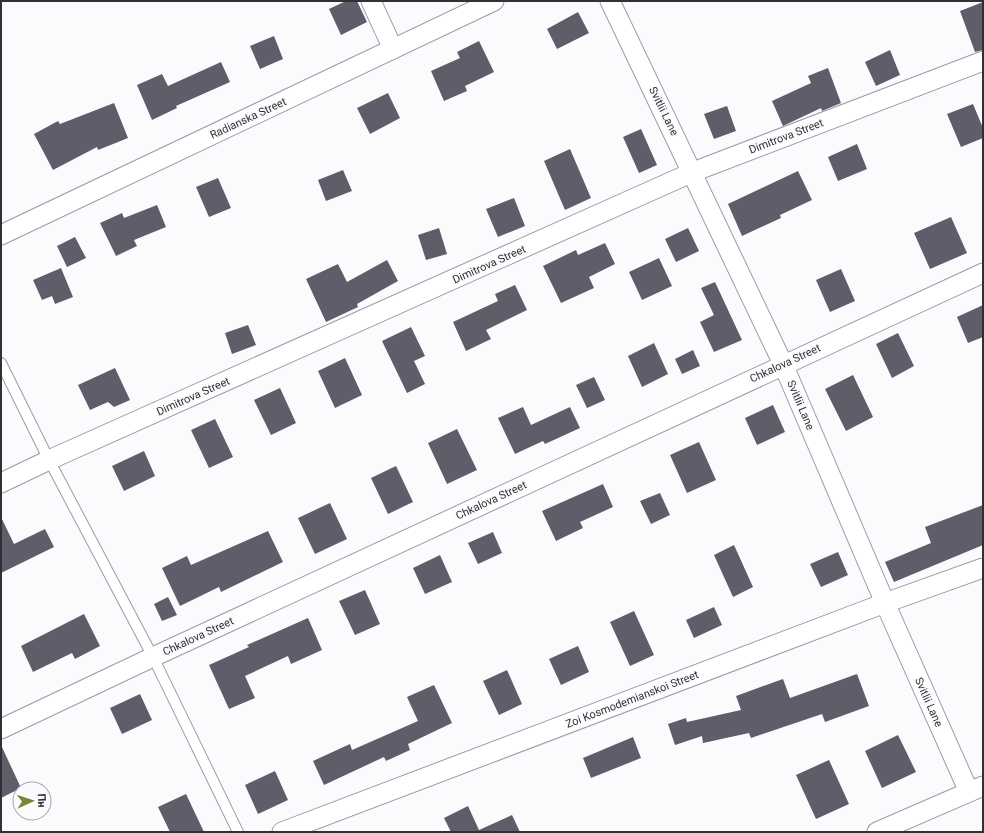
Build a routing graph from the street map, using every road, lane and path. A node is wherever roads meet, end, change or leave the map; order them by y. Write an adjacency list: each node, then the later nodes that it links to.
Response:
1 (370, 1): 4 (street)
2 (494, 1): 4 (street, Radianska Street)
3 (610, 1): 6 (street, Svitlii Lane)
4 (393, 49): 7 (street, Radianska Street)
5 (983, 61): 6 (street, Dimitrova Street)
6 (693, 172): 10 (street, Svitlii Lane); 11 (street, Dimitrova Street)
7 (1, 235)
8 (983, 272): 10 (street, Chkalova Street)
9 (1, 363): 11 (lane)
10 (783, 364): 14 (street, Svitlii Lane); 15 (street, Chkalova Street)
11 (50, 460): 12 (street, Dimitrova Street); 15 (lane)
12 (1, 483)
13 (983, 568): 14 (street, Zoi Kosmodemianskoi Street)
14 (885, 603): 17 (street, Svitlii Lane); 19 (street, Zoi Kosmodemianskoi Street)
15 (153, 657): 16 (street, Chkalova Street); 18 (lane)
16 (1, 729)
17 (976, 789): 20 (street)
18 (238, 832)
19 (282, 832)
20 (877, 832)

